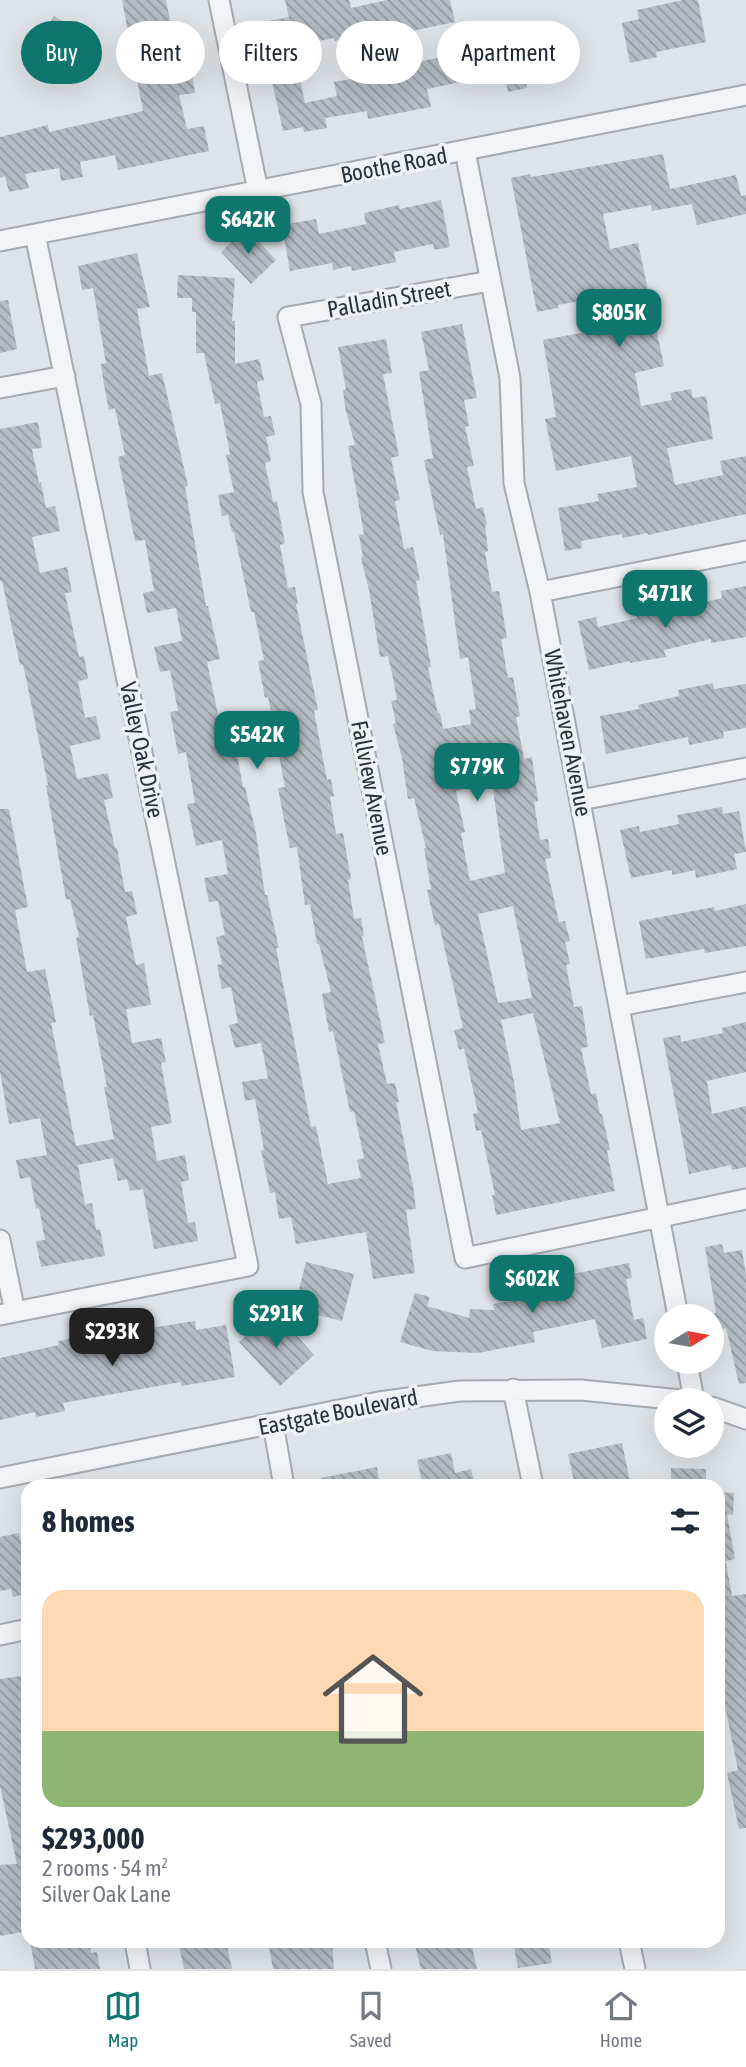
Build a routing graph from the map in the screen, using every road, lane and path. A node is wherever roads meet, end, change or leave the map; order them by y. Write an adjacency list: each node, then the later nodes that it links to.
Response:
1 (219, 0): 4 (street)
2 (746, 95): 3 (street, Boothe Road)
3 (466, 150): 4 (street, Boothe Road); 7 (street, Whitehaven Avenue)
4 (258, 191): 5 (street, Boothe Road)
5 (36, 234): 6 (street, Boothe Road); 9 (street, Valley Oak Drive)
6 (0, 241)
7 (490, 281): 8 (street, Palladin Street); 12 (street, Whitehaven Avenue)
8 (288, 317): 18 (street, Fallview Avenue)
9 (65, 376): 10 (street); 21 (street, Valley Oak Drive)
10 (0, 388)
11 (746, 551): 12 (street)
12 (540, 592): 14 (street, Whitehaven Avenue)
13 (746, 768): 14 (street)
14 (581, 800): 16 (street, Whitehaven Avenue)
15 (746, 982): 16 (street)
16 (620, 1006): 18 (street, Whitehaven Avenue)
17 (746, 1199): 18 (street)
18 (660, 1217): 20 (street, Whitehaven Avenue)
19 (0, 1240): 21 (street)
20 (676, 1304)
21 (7, 1314)
22 (513, 1389): 23 (street, Eastgate Boulevard); 26 (street, Eastgate Boulevard); 29 (street)
23 (654, 1397)
24 (724, 1411): 25 (street)
25 (746, 1419)
26 (273, 1424): 27 (street, Eastgate Boulevard); 28 (street)
27 (0, 1478)
28 (283, 1479)
29 (532, 1479)
30 (21, 1630): 31 (street)
31 (0, 1635)
32 (136, 1948): 35 (street)
33 (376, 1948): 36 (street)
34 (630, 1948): 37 (street)
35 (140, 1969)
36 (381, 1969)
37 (635, 1969)

